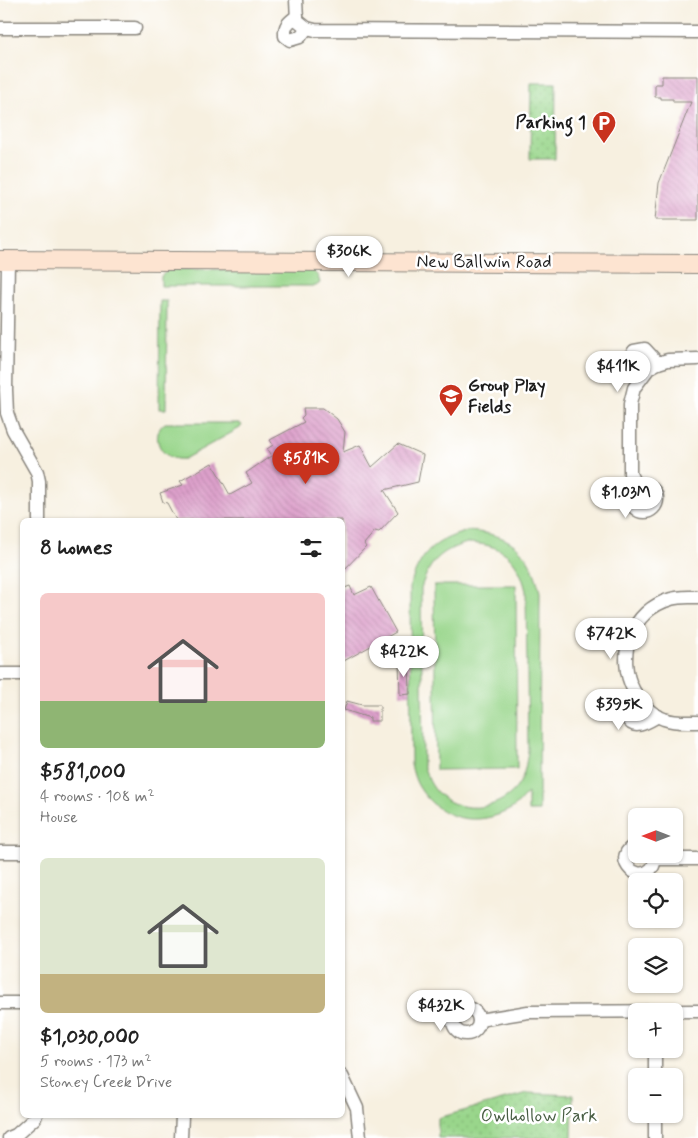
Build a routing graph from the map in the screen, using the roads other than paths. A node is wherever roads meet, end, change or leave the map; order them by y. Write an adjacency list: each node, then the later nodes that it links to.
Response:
1 (296, 0): 2 (street)
2 (297, 16): 5 (street); 5 (street)
3 (0, 28): 4 (street)
4 (135, 28)
5 (307, 28): 6 (street)
6 (698, 32)
7 (4, 260): 8 (main road, New Ballwin Road); 13 (street)
8 (698, 264)
9 (698, 359): 10 (street)
10 (658, 363): 11 (street); 11 (street)
11 (640, 378): 12 (street)
12 (637, 488)
13 (39, 518)
14 (698, 597): 17 (street)
15 (0, 674): 16 (street)
16 (20, 674)
17 (635, 693): 18 (street); 18 (street)
18 (658, 716): 19 (street)
19 (698, 722)
20 (0, 852): 21 (street)
21 (20, 852)
22 (628, 852): 25 (street)
23 (683, 859): 24 (street)
24 (698, 860)
25 (653, 863)
26 (0, 1003): 27 (street)
27 (20, 1003)
28 (628, 1011): 31 (street)
29 (683, 1011): 30 (street)
30 (698, 1011)
31 (479, 1020)
32 (345, 1082): 38 (street)
33 (35, 1118): 36 (street)
34 (182, 1118): 37 (street)
35 (655, 1123): 39 (street)
36 (14, 1137)
37 (181, 1138)
38 (360, 1138)
39 (655, 1138)

